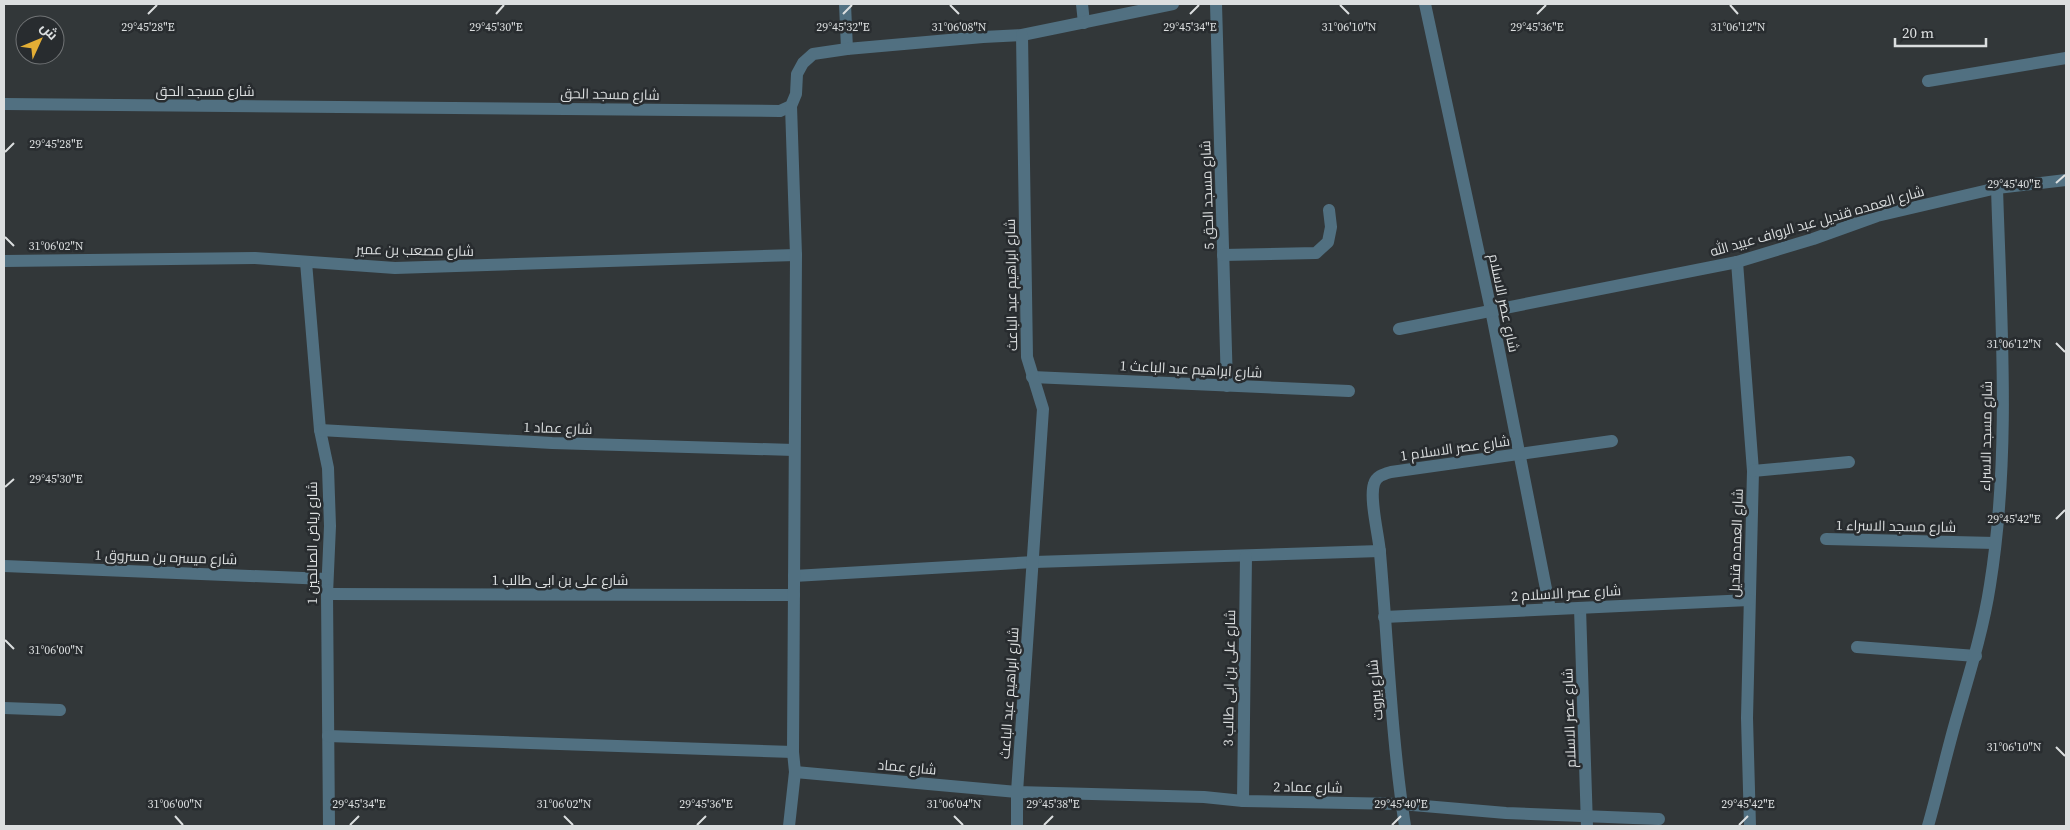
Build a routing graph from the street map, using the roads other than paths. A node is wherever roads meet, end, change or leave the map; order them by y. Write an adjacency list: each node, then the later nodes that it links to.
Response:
1 (846, 4): 8 (street)
2 (1082, 4): 6 (street)
3 (1173, 4): 6 (street)
4 (1216, 4): 16 (street, شارع مسجد الحق 5)
5 (1425, 4): 21 (street, شارع عصر الاسلام)
6 (1084, 23): 7 (street)
7 (1022, 35): 8 (street); 23 (street, شارع ابراهيم عبد الباعث)
8 (847, 49): 12 (street)
9 (2066, 58): 10 (street)
10 (1928, 81)
11 (4, 104): 12 (street, شارع مسجد الحق)
12 (791, 106): 17 (street)
13 (2066, 180): 14 (street, شارع العمده قنديل عبد الرواف عبيد الله)
14 (1997, 188): 20 (street, شارع العمده قنديل عبد الرواف عبيد الله); 33 (street, شارع مسجد الاسراء)
15 (1329, 210): 16 (street)
16 (1223, 255): 24 (street, شارع مسجد الحق 5)
17 (796, 256): 19 (street, شارع مصعب بن عمير); 28 (street)
18 (4, 260): 19 (street, شارع مصعب بن عمير)
19 (306, 262): 26 (street, شارع رياض الصالحين 1)
20 (1737, 262): 21 (street, شارع العمده قنديل عبد الرواف عبيد الله); 31 (street, شارع العمده قنديل)
21 (1491, 310): 22 (street, شارع العمده قنديل عبد الرواف عبيد الله); 29 (street, شارع عصر الاسلام)
22 (1399, 329)
23 (1032, 377): 24 (street, شارع ابراهيم عبد الباعث 1); 36 (street, شارع ابراهيم عبد الباعث)
24 (1227, 386): 25 (street, شارع ابراهيم عبد الباعث 1)
25 (1349, 391)
26 (320, 430): 28 (street, شارع عماد 1); 39 (street, شارع رياض الصالحين 1)
27 (1612, 441): 29 (street, شارع عصر الاسلام 1)
28 (794, 450): 38 (street)
29 (1519, 454): 34 (street, شارع عصر الاسلام 1); 44 (street, شارع عصر الاسلام)
30 (1849, 462): 31 (street)
31 (1753, 471): 42 (street, شارع العمده قنديل)
32 (1826, 539): 33 (street, شارع مسجد الاسراء 1)
33 (1995, 543): 47 (street, شارع مسجد الاسراء)
34 (1380, 551): 35 (street); 45 (street, شارع بيروت)
35 (1246, 556): 36 (street); 54 (street, شارع على بن ابى طالب 3)
36 (1034, 562): 38 (street); 53 (street, شارع ابراهيم عبد الباعث)
37 (4, 566): 39 (street, شارع ميسره بن مسروق 1)
38 (794, 576): 41 (street)
39 (327, 579): 40 (street, شارع رياض الصالحين 1)
40 (327, 594): 41 (street, شارع على بن ابى طالب 1); 50 (street, شارع رياض الصالحين 1)
41 (794, 596): 51 (street)
42 (1749, 600): 43 (street, شارع عصر الاسلام 2); 62 (street, شارع العمده قنديل)
43 (1580, 608): 44 (street, شارع عصر الاسلام 2); 57 (street, شارع عصر الاسلام)
44 (1550, 609): 45 (street, شارع عصر الاسلام 2)
45 (1384, 617): 55 (street, شارع بيروت)
46 (1857, 648): 47 (street)
47 (1976, 656): 63 (street, شارع مسجد الاسراء)
48 (4, 708): 49 (street)
49 (60, 710)
50 (328, 736): 51 (street); 58 (street, شارع رياض الصالحين 1)
51 (793, 752): 52 (street)
52 (795, 772): 53 (street, شارع عماد); 59 (street)
53 (1017, 792): 54 (street, شارع عماد 2); 60 (street, شارع ابراهيم عبد الباعث)
54 (1243, 801): 55 (street, شارع عماد 2)
55 (1401, 804): 57 (street, شارع عماد 2); 61 (street, شارع بيروت)
56 (1659, 819): 57 (street, شارع عماد 2)
57 (1587, 821)
58 (329, 826)
59 (788, 826)
60 (1017, 826)
61 (1405, 826)
62 (1750, 826)
63 (1928, 826)

